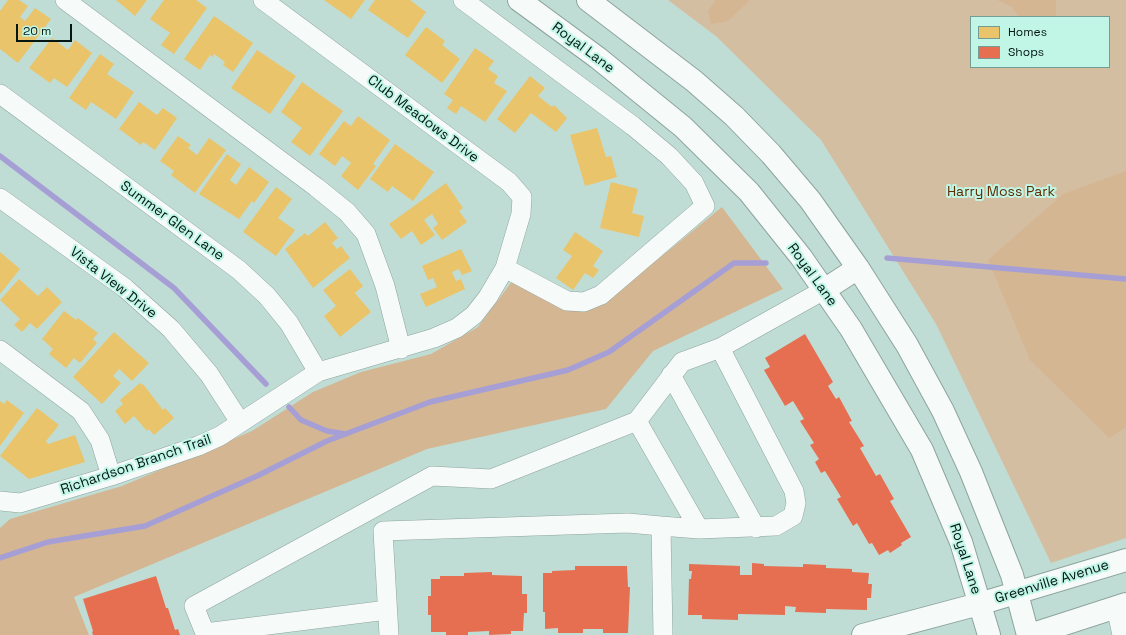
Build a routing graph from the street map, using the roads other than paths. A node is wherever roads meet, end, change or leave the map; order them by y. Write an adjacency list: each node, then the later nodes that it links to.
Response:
1 (65, 0): 12 (street)
2 (263, 0): 8 (street, Club Meadows Drive)
3 (463, 0): 8 (street)
4 (519, 0): 10 (main road, Royal Lane)
5 (588, 0): 9 (main road)
6 (0, 94): 14 (street, Summer Glen Lane)
7 (0, 198): 17 (street, Vista View Drive)
8 (505, 268): 12 (street, Richardson Branch Trail)
9 (858, 268): 10 (main road); 26 (main road)
10 (824, 290): 11 (street); 27 (main road, Royal Lane)
11 (720, 348): 15 (street); 22 (street)
12 (401, 349): 14 (street, Richardson Branch Trail)
13 (0, 350): 18 (street)
14 (318, 372): 17 (street, Richardson Branch Trail)
15 (671, 375): 16 (street); 22 (street)
16 (637, 421): 20 (street); 23 (street)
17 (240, 422): 18 (street, Richardson Branch Trail)
18 (111, 476): 19 (street, Richardson Branch Trail)
19 (0, 501)
20 (368, 511): 24 (street); 29 (street)
21 (661, 526): 23 (street); 24 (street); 31 (street)
22 (756, 528): 23 (street)
23 (699, 529)
24 (383, 531): 29 (street)
25 (1126, 560): 26 (main road, Greenville Avenue)
26 (1016, 593): 27 (main road, Greenville Avenue); 34 (main road)
27 (979, 604): 32 (main road, Greenville Avenue); 33 (main road, Royal Lane)
28 (1121, 606): 34 (main road); 35 (street)
29 (388, 610): 30 (street)
30 (389, 635)
31 (663, 635)
32 (863, 635)
33 (989, 635)
34 (1029, 635)
35 (1122, 635)

